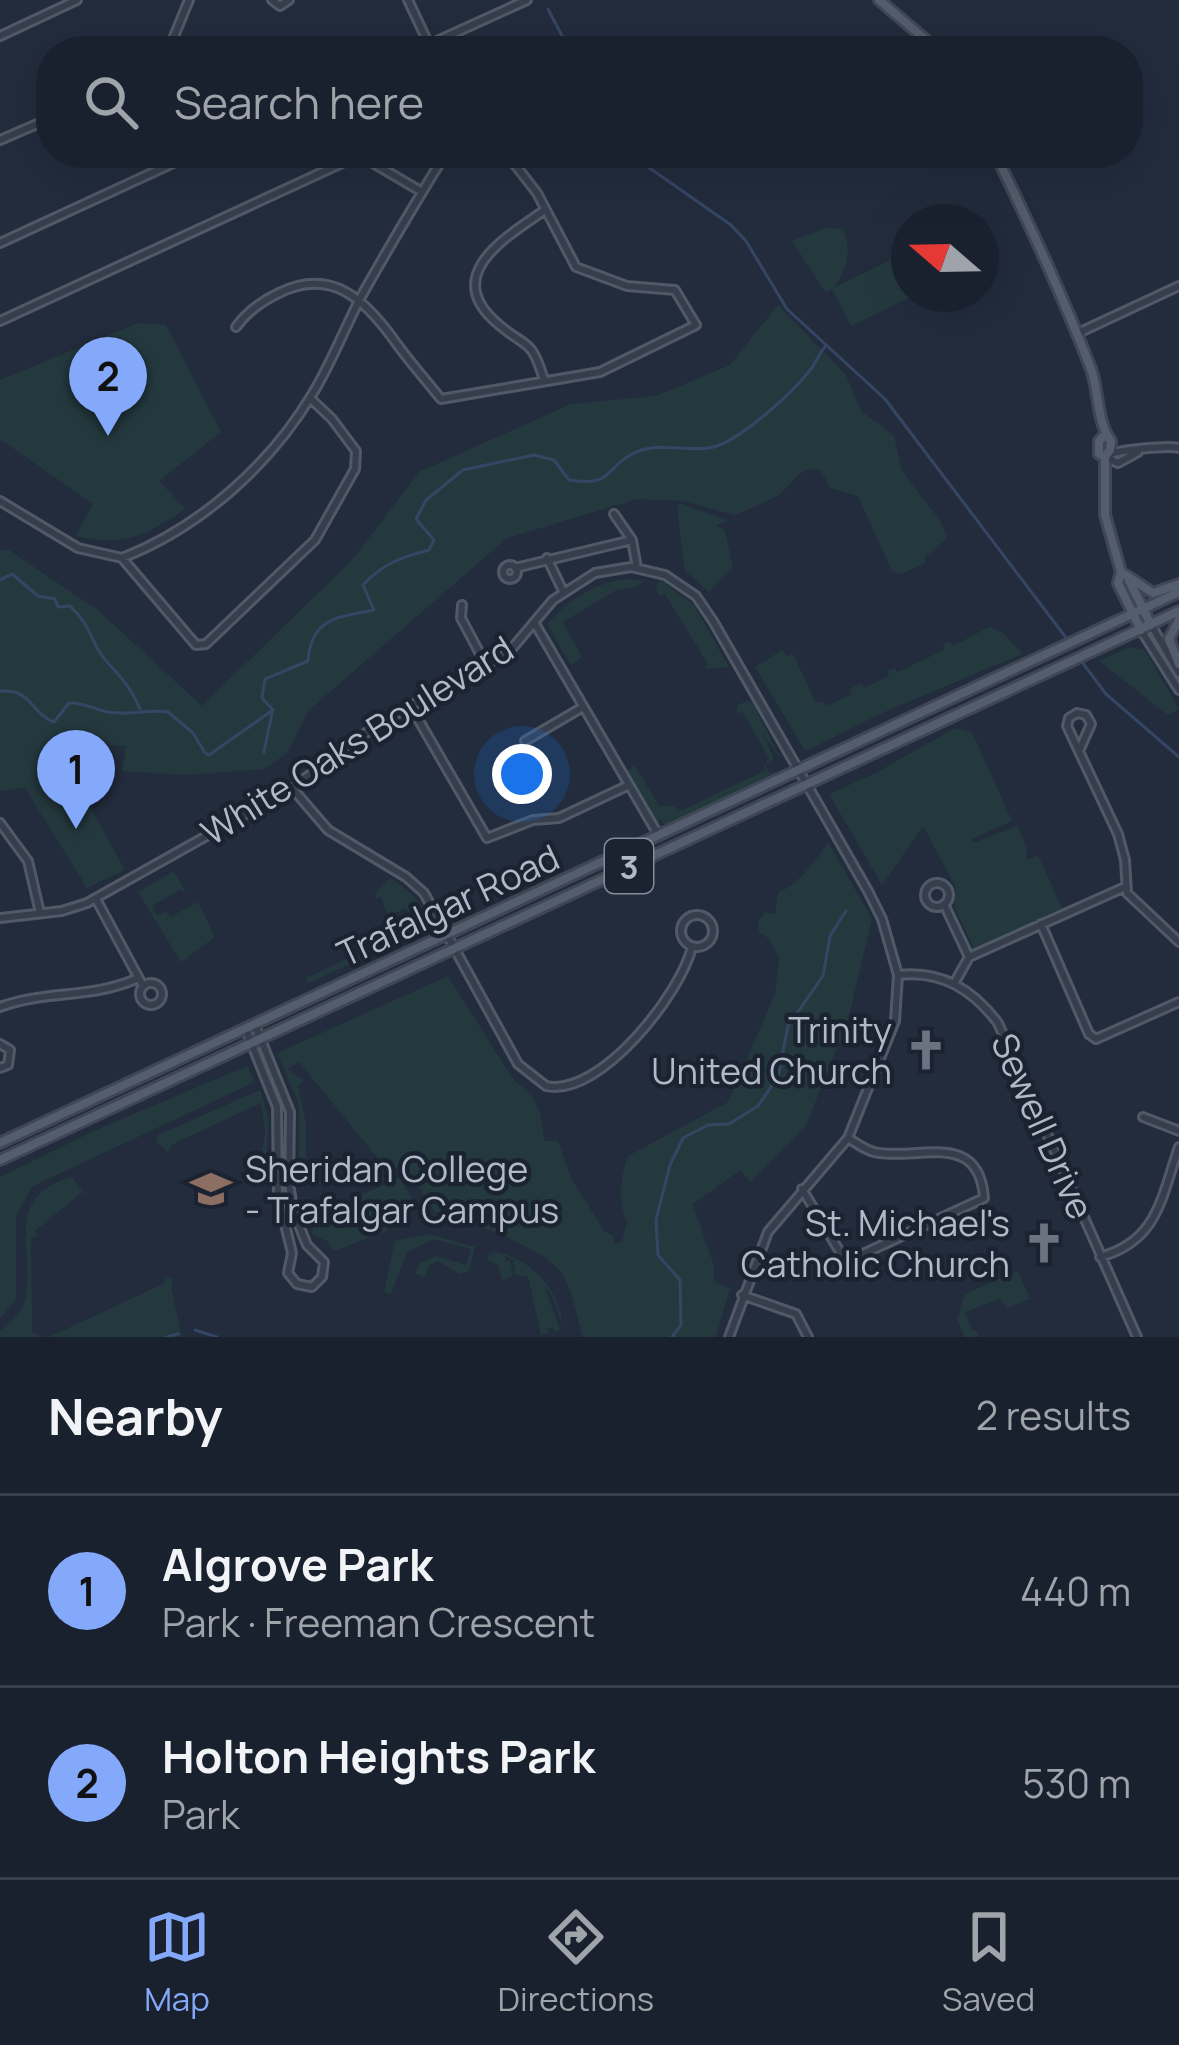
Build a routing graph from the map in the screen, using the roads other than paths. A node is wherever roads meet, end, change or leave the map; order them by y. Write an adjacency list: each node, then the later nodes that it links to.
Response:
1 (77, 0): 8 (street)
2 (189, 0): 9 (street)
3 (272, 0): 4 (street)
4 (289, 0)
5 (408, 0): 10 (street)
6 (527, 0): 11 (street)
7 (879, 0): 12 (main road)
8 (0, 36)
9 (173, 36)
10 (424, 36)
11 (454, 36)
12 (921, 36)
13 (36, 124): 14 (street)
14 (0, 140)
15 (162, 168): 23 (street)
16 (331, 168): 26 (street)
17 (382, 168): 21 (street)
18 (437, 168): 21 (street)
19 (516, 168): 22 (street)
20 (1002, 168): 28 (main road)
21 (422, 192): 25 (street)
22 (544, 210): 29 (street); 29 (street)
23 (0, 243)
24 (1179, 286): 28 (street)
25 (359, 300): 27 (street); 29 (street); 30 (street)
26 (0, 321)
27 (236, 327)
28 (1076, 334): 32 (main road)
29 (545, 381)
30 (310, 398): 36 (street); 36 (street)
31 (1176, 446): 32 (street)
32 (1105, 457): 40 (main road)
33 (0, 501): 36 (street)
34 (614, 514): 35 (street)
35 (632, 540): 37 (street); 39 (street)
36 (122, 558)
37 (547, 558): 38 (street); 42 (street)
38 (515, 568)
39 (637, 568): 42 (street, White Oaks Boulevard); 58 (street)
40 (1125, 576): 41 (main road); 44 (main road); 45 (main road)
41 (1179, 588): 44 (main road, Trafalgar Road / 3)
42 (563, 591): 47 (street, White Oaks Boulevard)
43 (462, 605): 51 (street)
44 (1144, 610): 45 (main road, Trafalgar Road / 3); 48 (main road)
45 (1133, 615): 49 (main road); 58 (main road, Trafalgar Road / 3)
46 (1179, 616): 48 (main road, Trafalgar Road / 3); 50 (main road)
47 (534, 622): 51 (street, White Oaks Boulevard); 55 (street)
48 (1151, 625): 49 (main road, Trafalgar Road / 3); 52 (street)
49 (1141, 630): 53 (street); 59 (main road, Trafalgar Road / 3)
50 (1179, 664)
51 (486, 665): 54 (street, White Oaks Boulevard)
52 (1179, 673)
53 (1179, 690)
54 (411, 707): 60 (street); 61 (street, White Oaks Boulevard)
55 (583, 707): 56 (street); 60 (street)
56 (525, 741)
57 (1079, 751): 57 (street); 64 (street)
58 (799, 771): 59 (street); 63 (main road, Trafalgar Road / 3)
59 (806, 783): 73 (main road, Trafalgar Road / 3); 75 (street)
60 (629, 785): 63 (street)
61 (292, 788): 65 (street, White Oaks Boulevard); 70 (street)
62 (0, 823): 67 (street)
63 (658, 836): 70 (main road, Trafalgar Road / 3)
64 (1125, 886): 69 (street); 71 (street)
65 (97, 898): 67 (street, White Oaks Boulevard); 78 (street)
66 (944, 904): 74 (street)
67 (40, 913): 68 (street, White Oaks Boulevard)
68 (0, 918)
69 (1041, 923): 74 (street); 77 (street)
70 (446, 937): 73 (street); 79 (main road, Trafalgar Road / 3)
71 (1179, 942)
72 (692, 946): 72 (street); 73 (street)
73 (453, 949): 80 (main road, Trafalgar Road / 3)
74 (968, 957): 76 (street)
75 (898, 975): 76 (street); 85 (street)
76 (955, 982): 92 (street, Sewell Drive)
77 (1179, 1002)
78 (0, 1007)
79 (250, 1028): 80 (street); 86 (main road, Trafalgar Road / 3)
80 (256, 1041): 88 (main road, Trafalgar Road / 3); 90 (street); 91 (street)
81 (0, 1044): 82 (street)
82 (0, 1068)
83 (1143, 1117): 84 (street)
84 (1179, 1131)
85 (848, 1138): 89 (street); 89 (street)
86 (0, 1143)
87 (1179, 1148): 92 (street)
88 (0, 1160)
89 (802, 1189): 93 (street)
90 (314, 1253): 91 (street); 91 (street)
91 (292, 1257)
92 (1100, 1257): 96 (street, Sewell Drive)
93 (742, 1295): 94 (street); 95 (street)
94 (729, 1337)
95 (808, 1337)
96 (1137, 1337)

